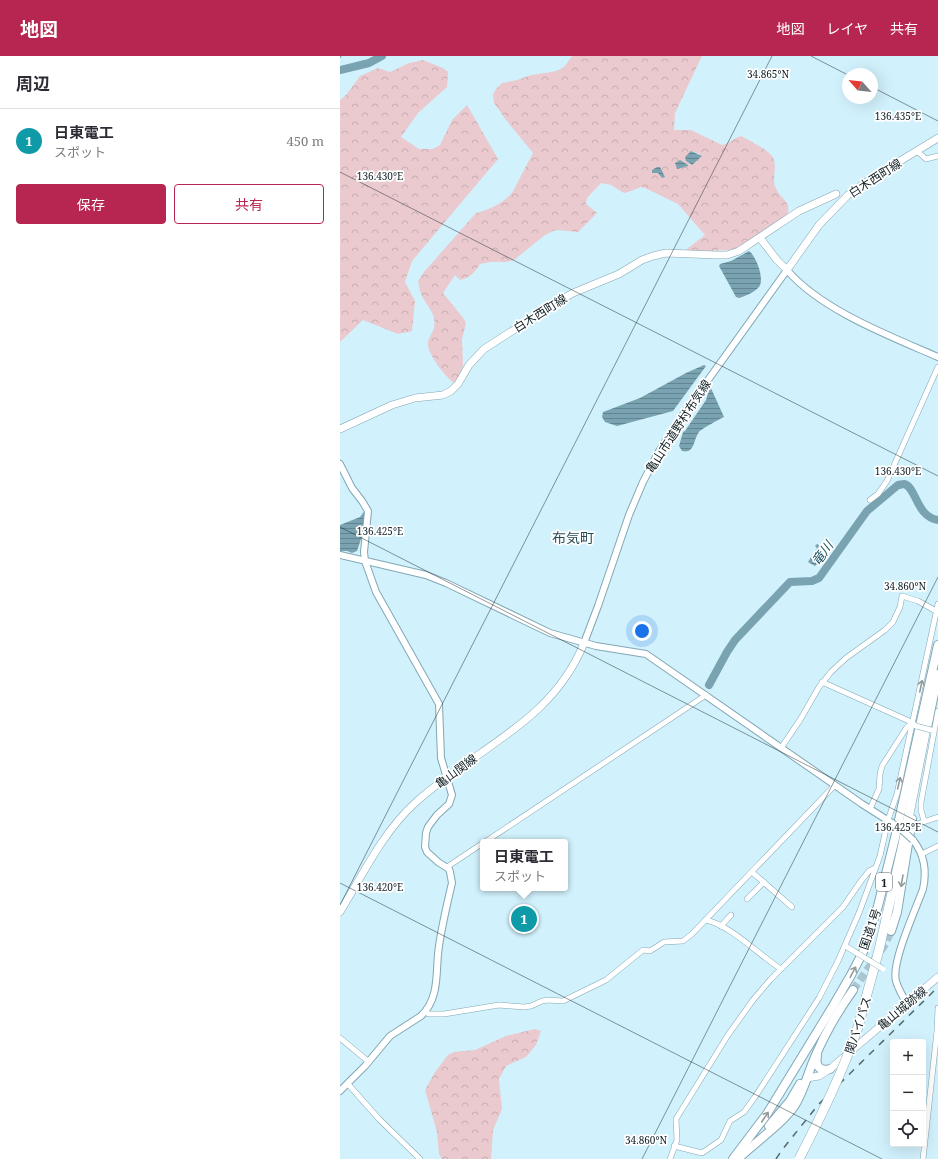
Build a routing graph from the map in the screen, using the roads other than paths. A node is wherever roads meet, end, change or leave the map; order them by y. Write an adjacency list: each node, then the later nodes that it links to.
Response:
1 (938, 138): 2 (main road, 白木西町線)
2 (917, 152): 3 (street); 6 (main road, 白木西町線)
3 (938, 156)
4 (836, 194): 5 (main road, 白木西町線)
5 (760, 238): 6 (main road); 9 (main road, 白木西町線)
6 (787, 270): 7 (street); 16 (street, 亀山市道野村布気線)
7 (938, 358)
8 (938, 367): 11 (street)
9 (340, 429)
10 (340, 464): 13 (street)
11 (870, 500)
12 (340, 555): 13 (street)
13 (365, 560): 16 (street); 27 (street)
14 (938, 604): 15 (street)
15 (937, 611): 19 (street); 23 (street, one-way to 15)
16 (584, 643): 20 (street); 27 (main road, 亀山関線)
17 (938, 645): 26 (highway, 国道1号 / 1)
18 (938, 674): 22 (highway, 国道1号 / 1)
19 (822, 682): 23 (street); 25 (street)
20 (706, 695): 25 (street); 34 (street)
21 (938, 711): 24 (street)
22 (928, 718): 42 (highway, 1); 49 (highway, 国道1号 / 1, one-way to 49)
23 (914, 725): 24 (street, bridge); 29 (street); 31 (street, one-way to 23)
24 (933, 730): 32 (street)
25 (781, 748): 28 (street)
26 (915, 750): 42 (highway, 1); 56 (highway, 国道1号 / 1, one-way to 26)
27 (447, 778): 38 (street); 45 (main road, 亀山関線)
28 (835, 785): 29 (street); 40 (street)
29 (870, 808): 31 (street)
30 (938, 817): 32 (street)
31 (890, 821): 33 (street, bridge); 39 (street)
32 (924, 821): 33 (street, bridge)
33 (902, 830): 37 (street, bridge)
34 (489, 839)
35 (480, 845): 38 (street)
36 (938, 846): 37 (street)
37 (922, 854): 55 (street)
38 (447, 867): 58 (street)
39 (875, 868): 50 (street); 51 (street)
40 (752, 872): 41 (street); 47 (street)
41 (764, 882): 43 (street); 44 (street)
42 (894, 883): 70 (highway, 関バイパス / 1, bridge)
43 (747, 899)
44 (792, 906)
45 (340, 912)
46 (731, 915): 48 (street)
47 (706, 920): 48 (street); 58 (street)
48 (721, 926): 51 (street)
49 (891, 931)
50 (846, 946): 52 (street, bridge); 66 (street)
51 (780, 969): 66 (street)
52 (883, 969)
53 (938, 977): 55 (main road, 亀山城跡線)
54 (853, 990): 59 (highway)
55 (907, 1004): 62 (main road, 亀山城跡線)
56 (833, 1006): 63 (highway); 67 (highway, 国道1号 / 1, one-way to 56)
57 (938, 1008): 71 (street)
58 (425, 1012): 61 (street)
59 (830, 1026): 62 (highway); 63 (highway)
60 (340, 1038): 61 (street)
61 (369, 1062): 64 (street)
62 (830, 1069): 63 (main road, 亀山城跡線)
63 (807, 1078): 67 (highway)
64 (348, 1084): 65 (street); 68 (street)
65 (340, 1091)
66 (674, 1146): 69 (street)
67 (735, 1158)
68 (420, 1159)
69 (670, 1159)
70 (799, 1159)
71 (923, 1159)

